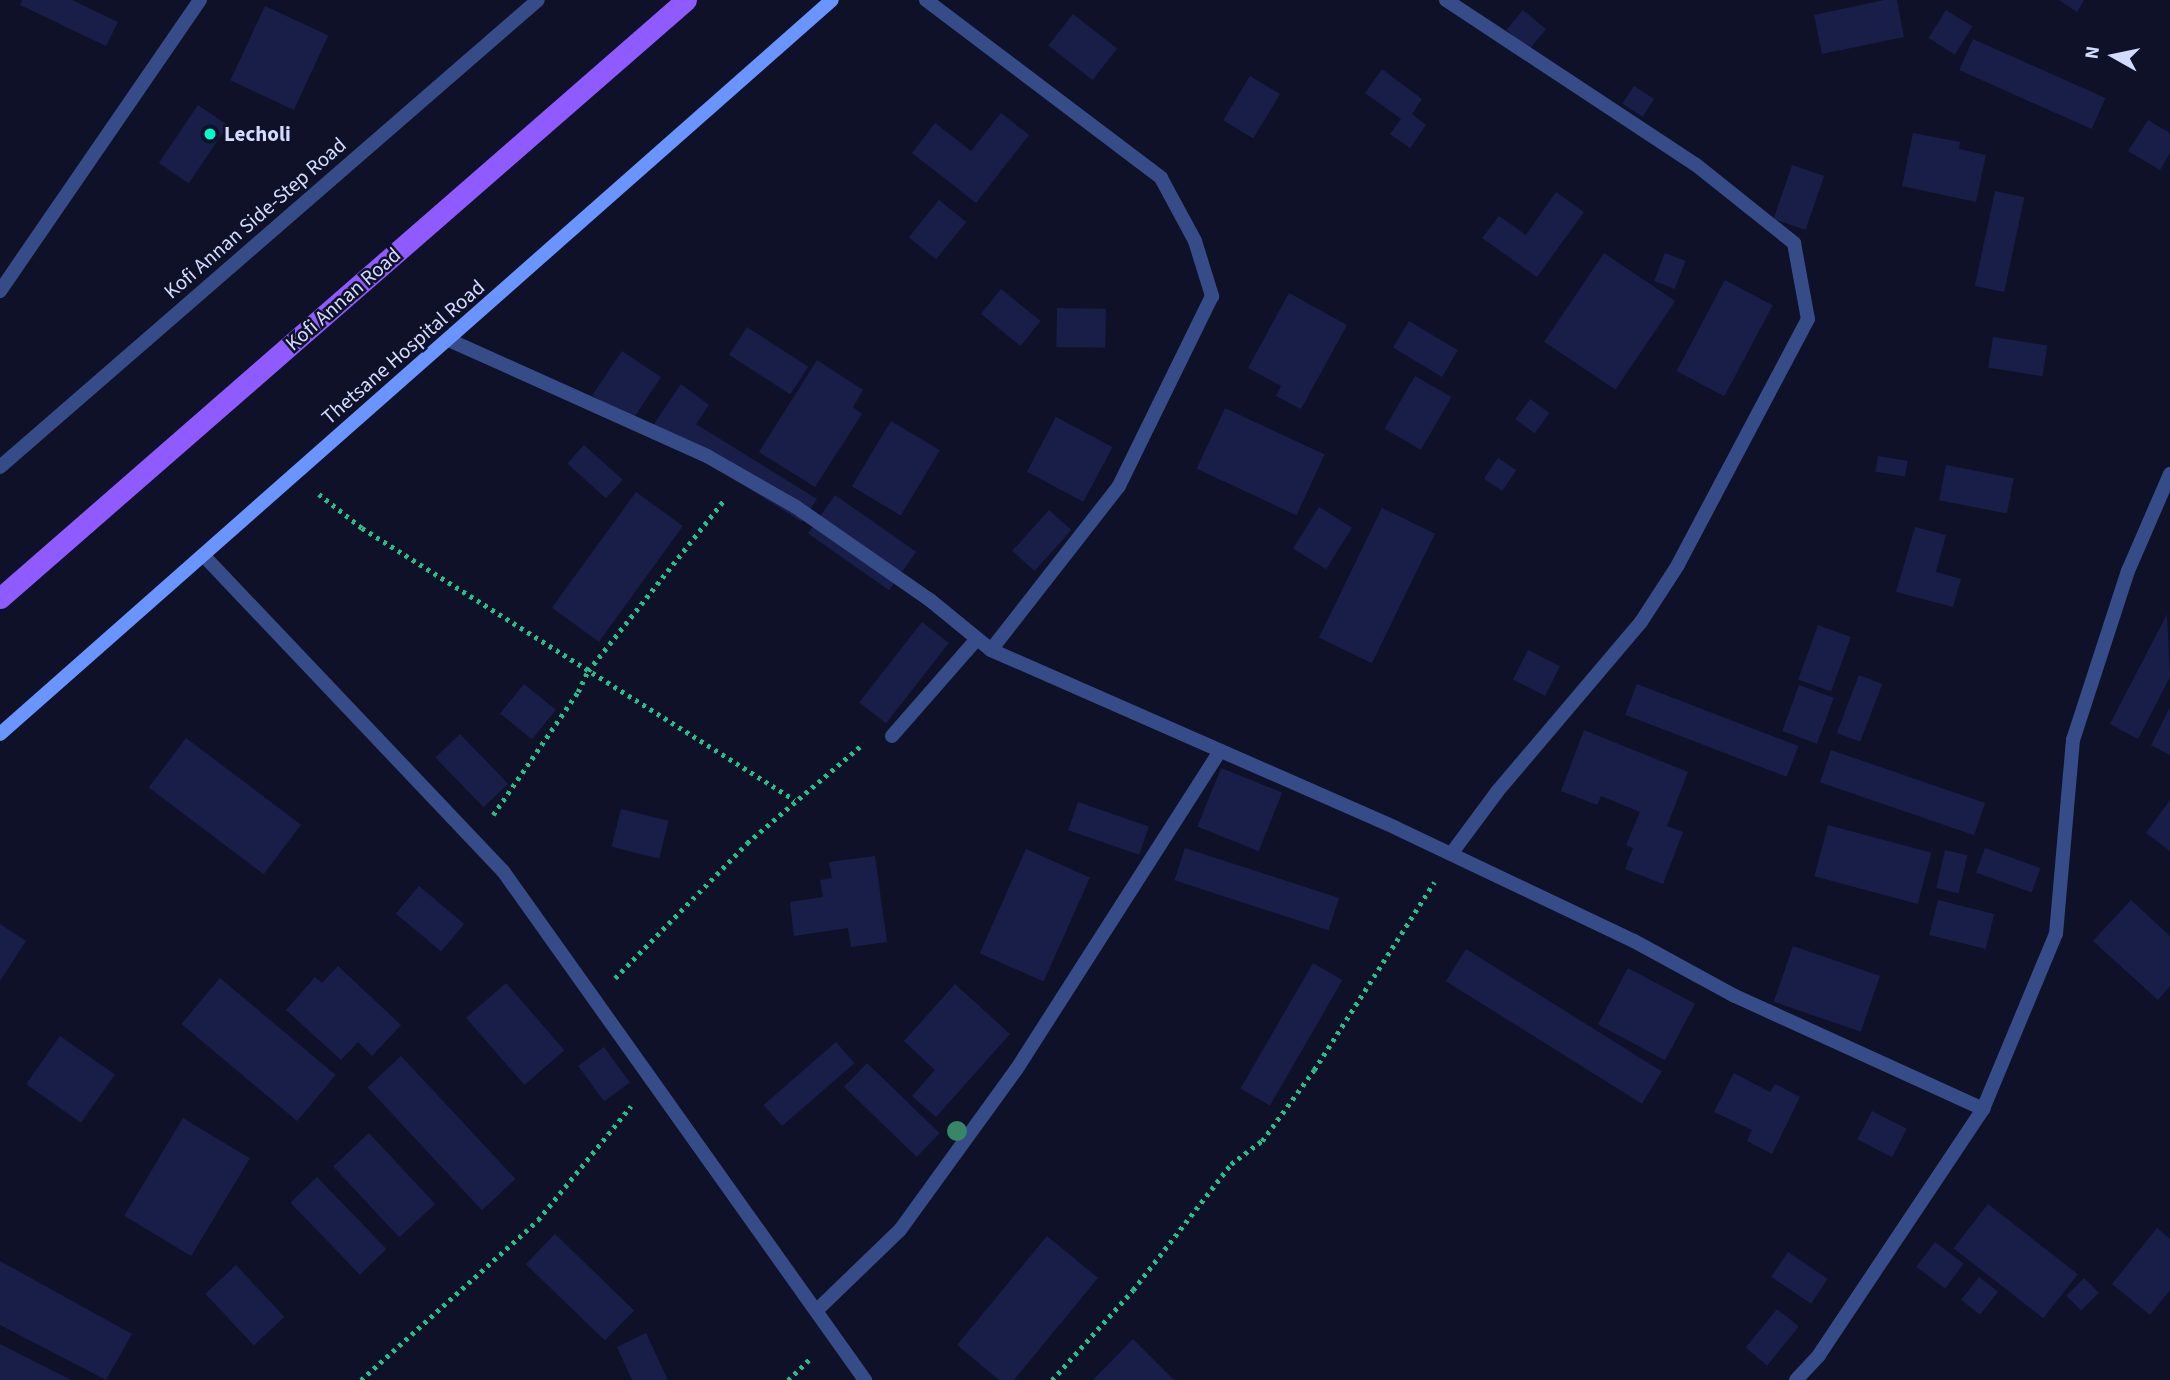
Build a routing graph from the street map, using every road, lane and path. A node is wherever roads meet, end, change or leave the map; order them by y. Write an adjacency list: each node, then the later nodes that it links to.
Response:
1 (200, 0): 7 (street)
2 (538, 0): 9 (street, Kofi Annan Side-Step Road)
3 (686, 0): 14 (main road, Kofi Annan Road)
4 (832, 0): 8 (main road, Thetsane Hospital Road)
5 (926, 0): 16 (street)
6 (1446, 0): 23 (street)
7 (0, 291)
8 (449, 340): 11 (main road, Thetsane Hospital Road); 12 (street)
9 (0, 467)
10 (2170, 474): 26 (street)
11 (295, 475): 13 (main road, Thetsane Hospital Road); 17 (path)
12 (742, 476): 15 (street); 17 (path)
13 (204, 556): 18 (main road, Thetsane Hospital Road); 22 (street)
14 (0, 598)
15 (977, 639): 16 (street); 19 (street)
16 (991, 650): 20 (street)
17 (588, 671): 21 (path); 22 (path)
18 (0, 734)
19 (892, 736): 21 (path)
20 (1220, 751): 23 (street); 27 (street)
21 (795, 800): 24 (path)
22 (474, 841): 24 (street)
23 (1451, 854): 26 (street); 30 (path)
24 (596, 1000): 25 (street)
25 (652, 1077): 27 (street); 28 (path)
26 (1983, 1109): 31 (street)
27 (816, 1311): 29 (street)
28 (360, 1380)
29 (865, 1380)
30 (1052, 1380)
31 (1796, 1380)

